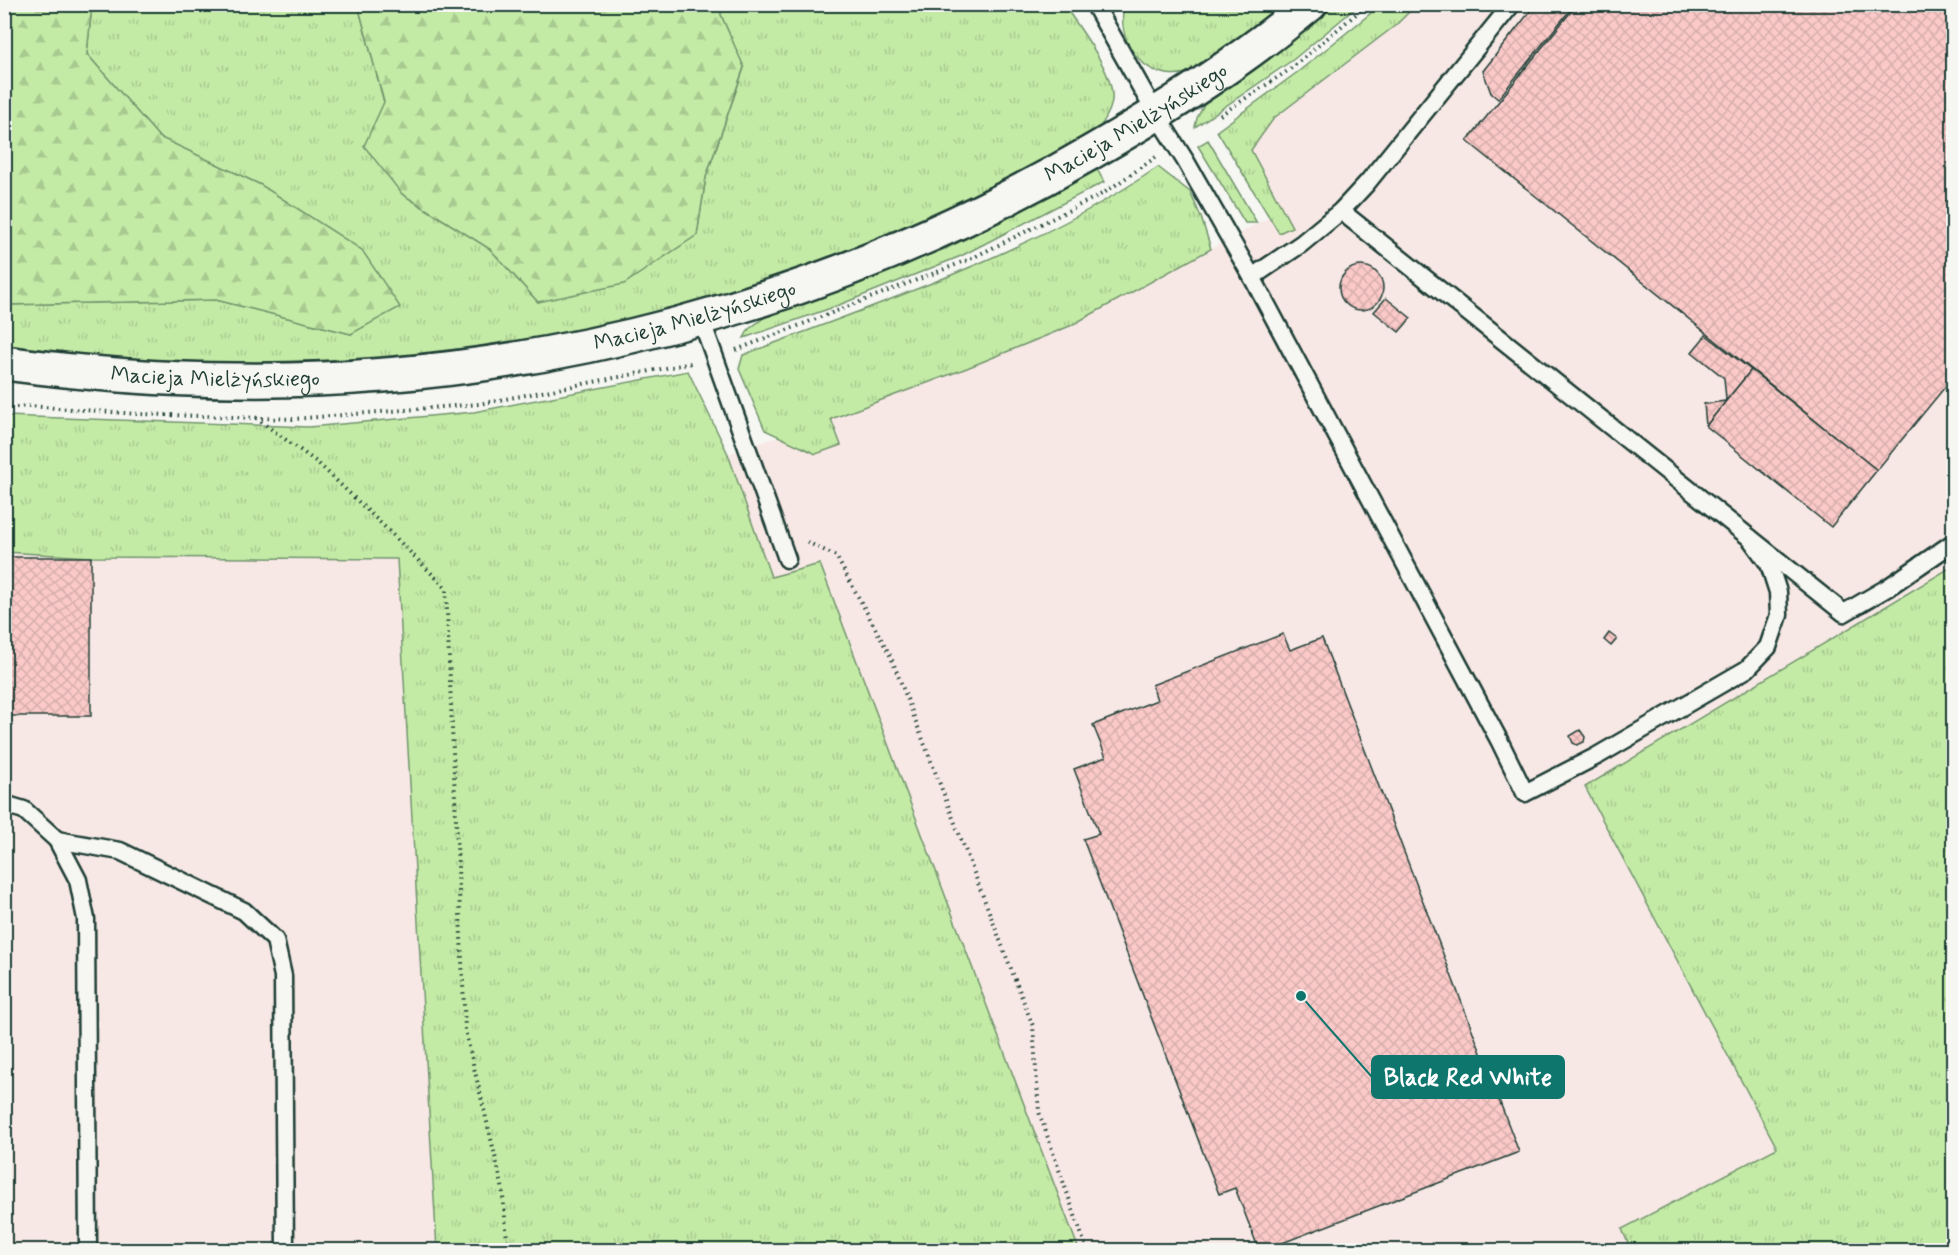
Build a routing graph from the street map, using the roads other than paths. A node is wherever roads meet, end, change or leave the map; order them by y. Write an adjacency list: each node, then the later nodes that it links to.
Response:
1 (1310, 4): 4 (street, Macieja Mielżyńskiego)
2 (1512, 4): 5 (lane)
3 (1097, 9): 4 (lane)
4 (1156, 114): 6 (lane); 7 (street, Macieja Mielżyńskiego)
5 (1341, 211): 6 (lane); 9 (lane)
6 (1252, 277): 9 (lane)
7 (701, 319): 8 (street, Macieja Mielżyńskiego); 11 (lane)
8 (4, 363)
9 (1750, 538): 10 (lane)
10 (1953, 542)
11 (787, 559)
12 (4, 804): 13 (lane)
13 (57, 840): 14 (lane); 15 (lane)
14 (88, 1251)
15 (285, 1251)

